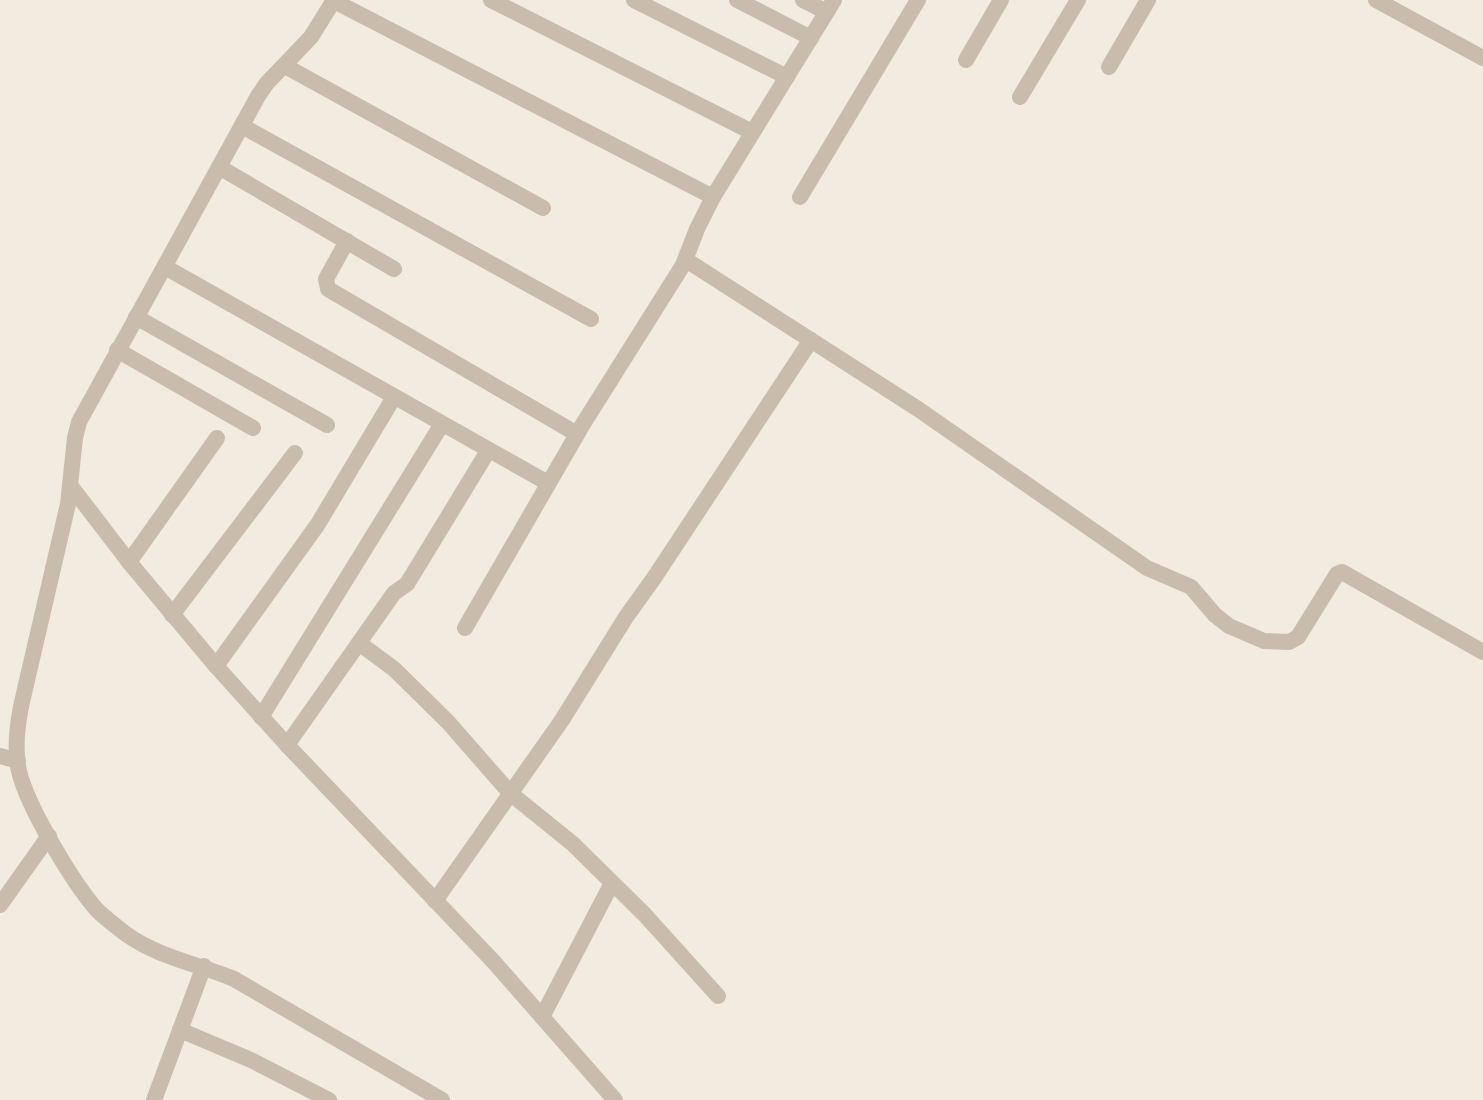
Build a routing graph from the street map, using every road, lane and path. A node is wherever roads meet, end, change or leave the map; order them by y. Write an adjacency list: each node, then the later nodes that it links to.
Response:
1 (333, 0): 15 (street); 22 (street)
2 (491, 0): 20 (street)
3 (634, 0): 17 (street)
4 (737, 0): 12 (street)
5 (803, 0): 11 (street)
6 (918, 0): 23 (street)
7 (1001, 0): 14 (street)
8 (1078, 0): 18 (street)
9 (1148, 0): 16 (street)
10 (1376, 0): 13 (street)
11 (831, 6): 12 (street)
12 (811, 38): 17 (street)
13 (1483, 58)
14 (966, 60)
15 (285, 65): 19 (street); 24 (street)
16 (1109, 67)
17 (787, 77): 20 (street)
18 (1020, 97)
19 (242, 126): 21 (street); 30 (street)
20 (752, 132): 22 (street)
21 (219, 167): 25 (street); 27 (street)
22 (713, 197): 26 (street)
23 (800, 197)
24 (543, 208)
25 (347, 241): 28 (street); 37 (street)
26 (687, 260): 31 (street); 37 (street)
27 (165, 267): 29 (street); 33 (street)
28 (394, 269)
29 (136, 317): 32 (street); 35 (street)
30 (591, 319)
31 (811, 340): 47 (street); 53 (street)
32 (117, 350): 36 (street); 42 (street)
33 (394, 397): 34 (street); 48 (street)
34 (442, 424): 39 (street); 49 (street)
35 (327, 425)
36 (253, 429)
37 (577, 434): 41 (street)
38 (217, 438): 43 (street)
39 (488, 451): 41 (street); 46 (street)
40 (295, 453): 44 (street)
41 (548, 484): 45 (street)
42 (71, 485): 43 (street); 52 (street)
43 (129, 562): 44 (street)
44 (173, 615): 48 (street)
45 (465, 628)
46 (359, 643): 50 (street); 53 (street)
47 (1483, 652)
48 (216, 666): 49 (street)
49 (261, 717): 50 (street)
50 (287, 745): 56 (street)
51 (0, 757): 52 (street)
52 (18, 761): 54 (street)
53 (510, 793): 55 (street); 56 (street)
54 (49, 836): 57 (street); 58 (street)
55 (612, 883): 59 (street); 60 (street)
56 (435, 901): 60 (street)
57 (0, 905)
58 (204, 966): 61 (street); 64 (street)
59 (718, 996)
60 (542, 1017): 65 (street)
61 (180, 1030): 62 (street); 63 (street)
62 (153, 1100)
63 (329, 1100)
64 (442, 1100)
65 (615, 1100)

